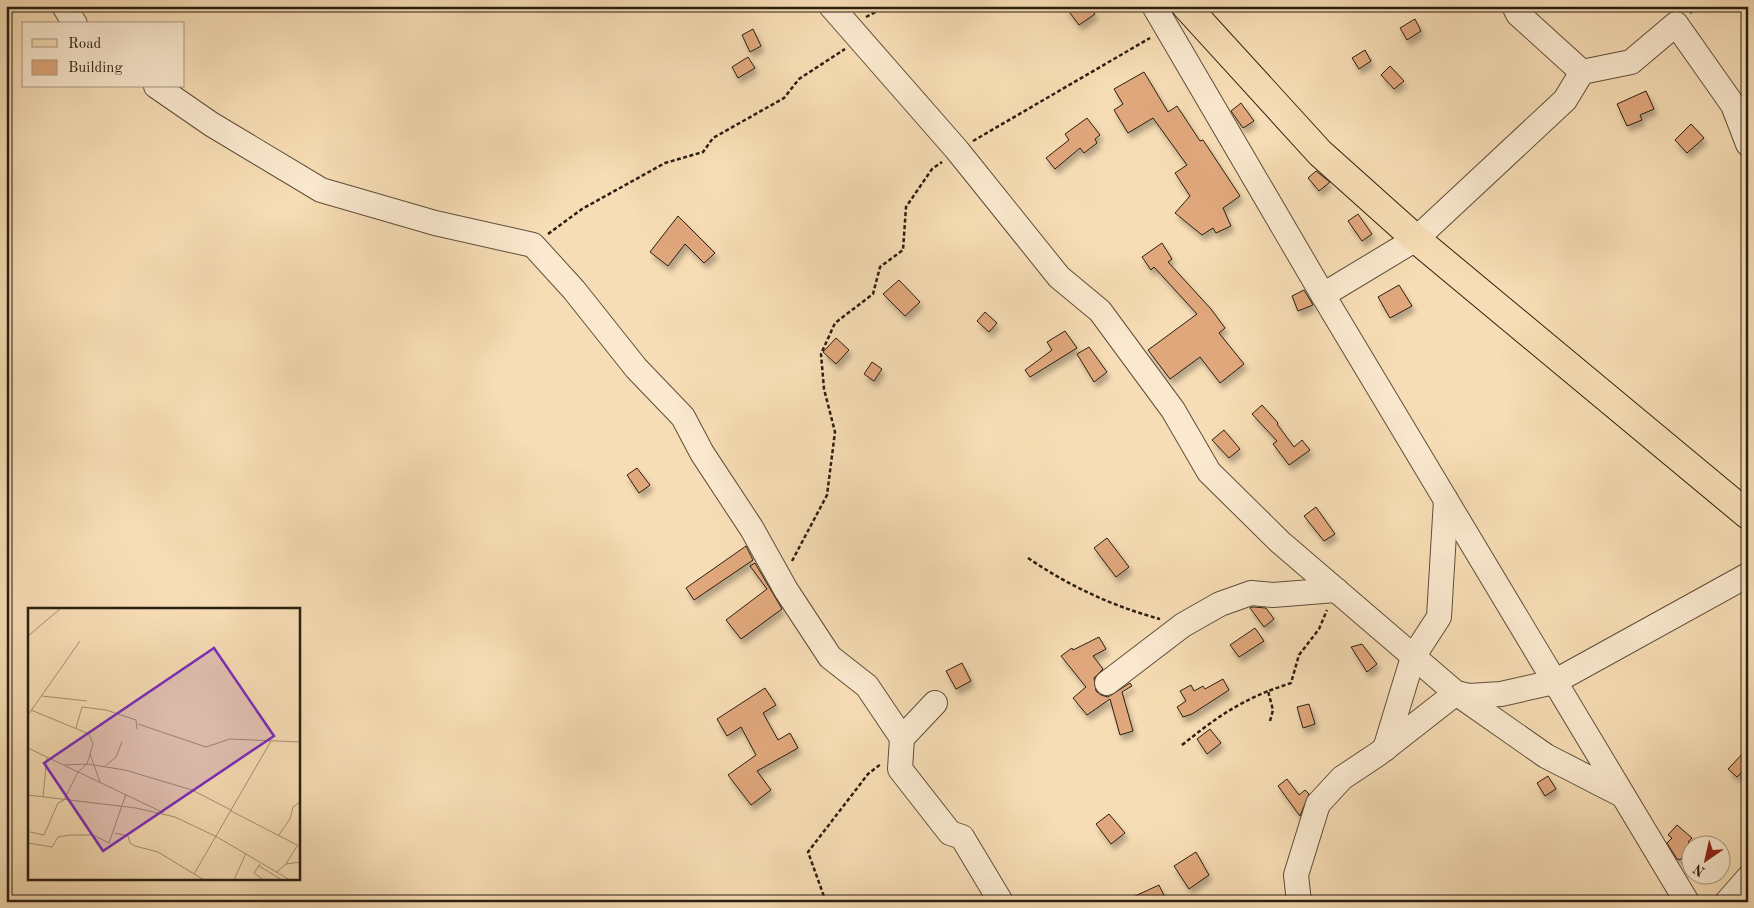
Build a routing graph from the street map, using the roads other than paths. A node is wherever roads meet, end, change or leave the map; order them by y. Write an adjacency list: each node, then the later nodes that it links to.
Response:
1 (64, 6): 6 (street)
2 (831, 6): 16 (street)
3 (1154, 6): 7 (street)
4 (1514, 6): 8 (street)
5 (1190, 10): 7 (street); 11 (main road)
6 (74, 22)
7 (1166, 28): 12 (street)
8 (1582, 72): 10 (street); 11 (street)
9 (159, 88): 22 (street)
10 (1748, 144)
11 (1416, 239): 12 (street); 14 (main road)
12 (1323, 295): 13 (street)
13 (1446, 500): 17 (street); 18 (street)
14 (1748, 515)
15 (1748, 575): 18 (street)
16 (1336, 590): 17 (street); 19 (street)
17 (1413, 657): 20 (street); 23 (street)
18 (1554, 682): 20 (street); 24 (street)
19 (1106, 683)
20 (1456, 693): 23 (street); 24 (street)
21 (935, 703): 22 (street)
22 (902, 743): 26 (street)
23 (1385, 749): 27 (street)
24 (1622, 795): 28 (street)
25 (1748, 878): 29 (street)
26 (1001, 902)
27 (1299, 902)
28 (1687, 902)
29 (1727, 902)

